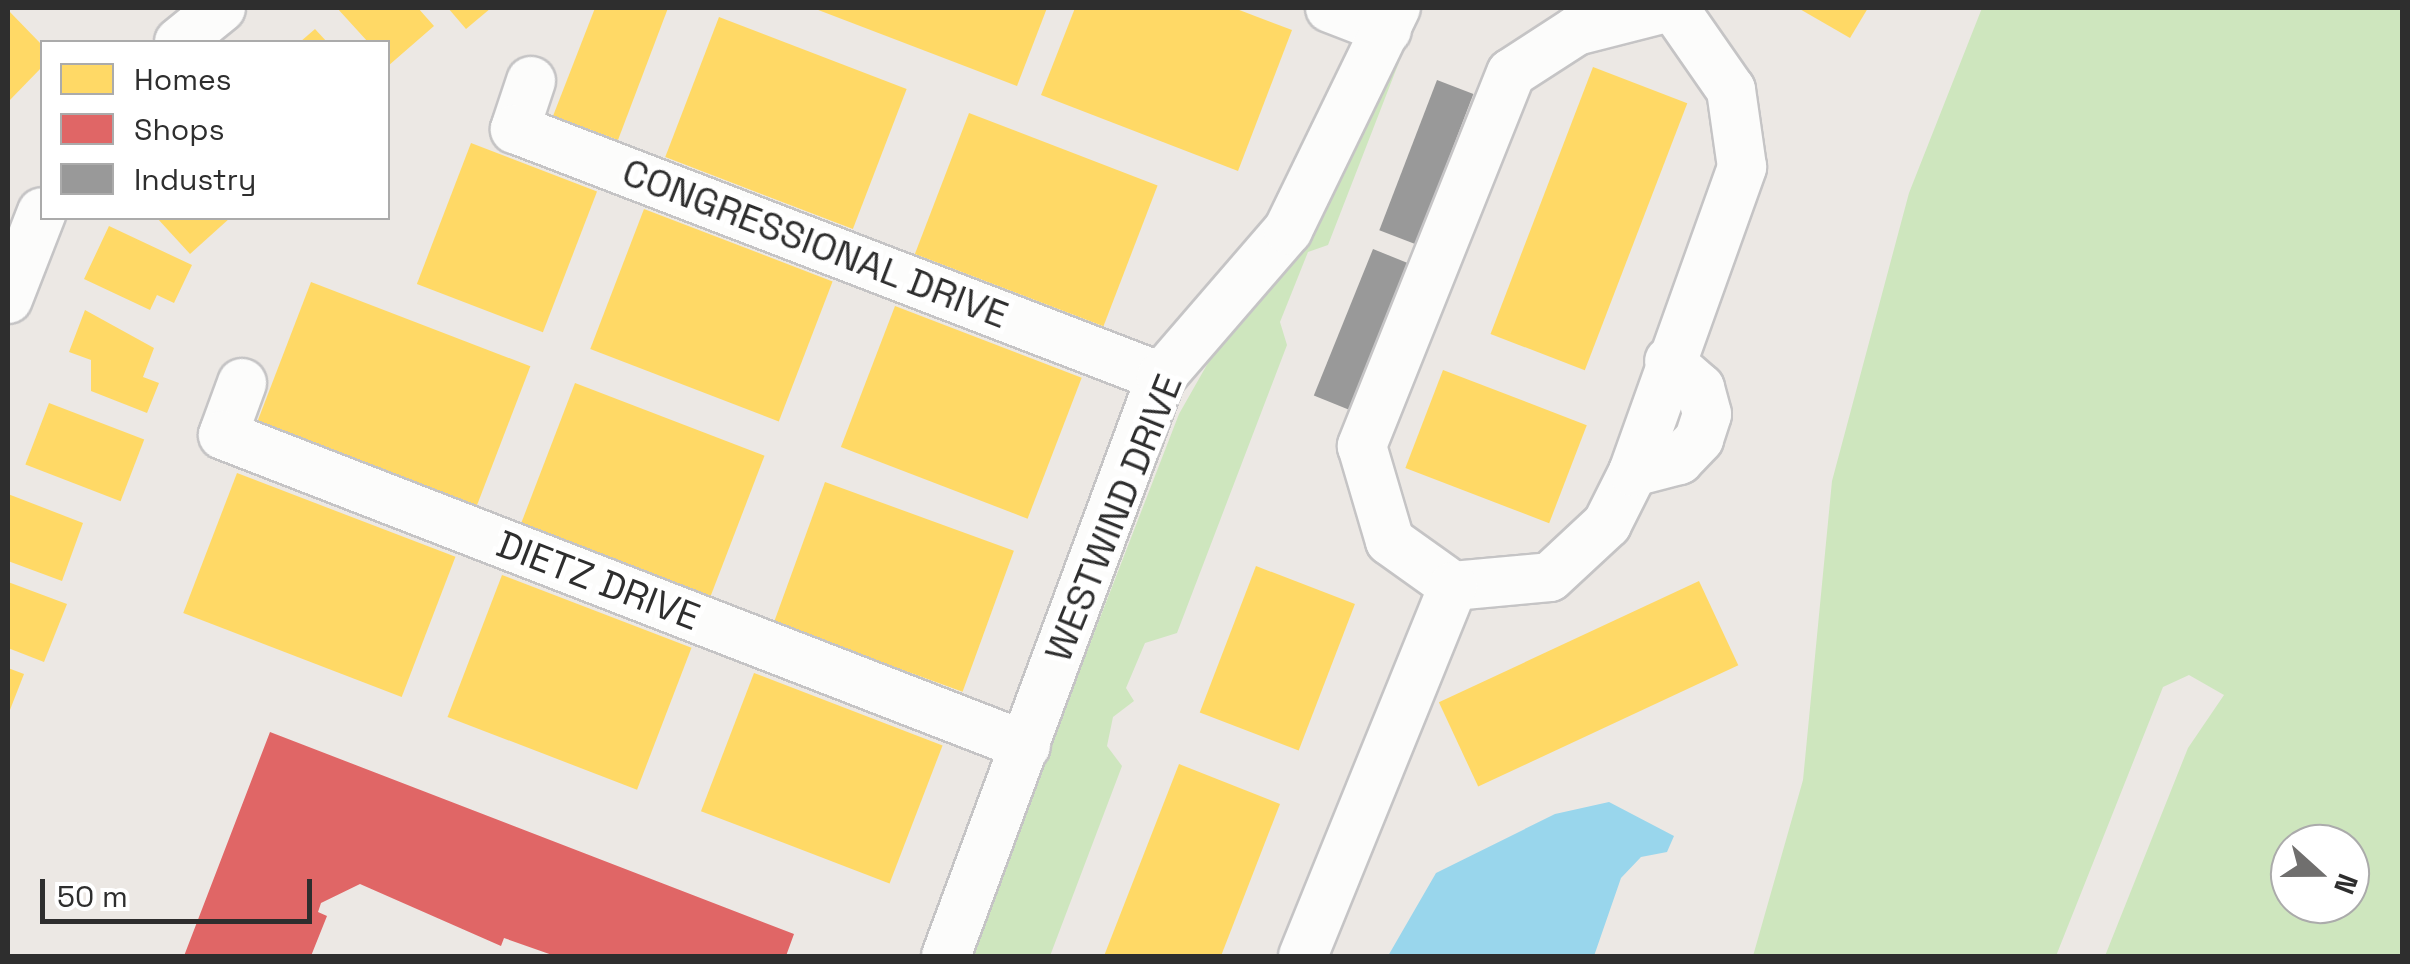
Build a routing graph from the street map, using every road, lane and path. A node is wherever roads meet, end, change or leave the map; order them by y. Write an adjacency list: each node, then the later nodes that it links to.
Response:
1 (220, 8): 5 (street)
2 (1330, 8): 4 (street)
3 (1670, 8): 11 (street); 11 (street)
4 (1392, 19): 9 (street, WESTWIND DRIVE)
5 (181, 40)
6 (531, 81): 9 (street, CONGRESSIONAL DRIVE)
7 (40, 217): 8 (street)
8 (8, 300)
9 (1161, 377): 12 (street, WESTWIND DRIVE)
10 (242, 384): 12 (street, DIETZ DRIVE)
11 (1453, 586): 14 (street)
12 (1026, 746): 13 (street, WESTWIND DRIVE)
13 (946, 956)
14 (1302, 956)

